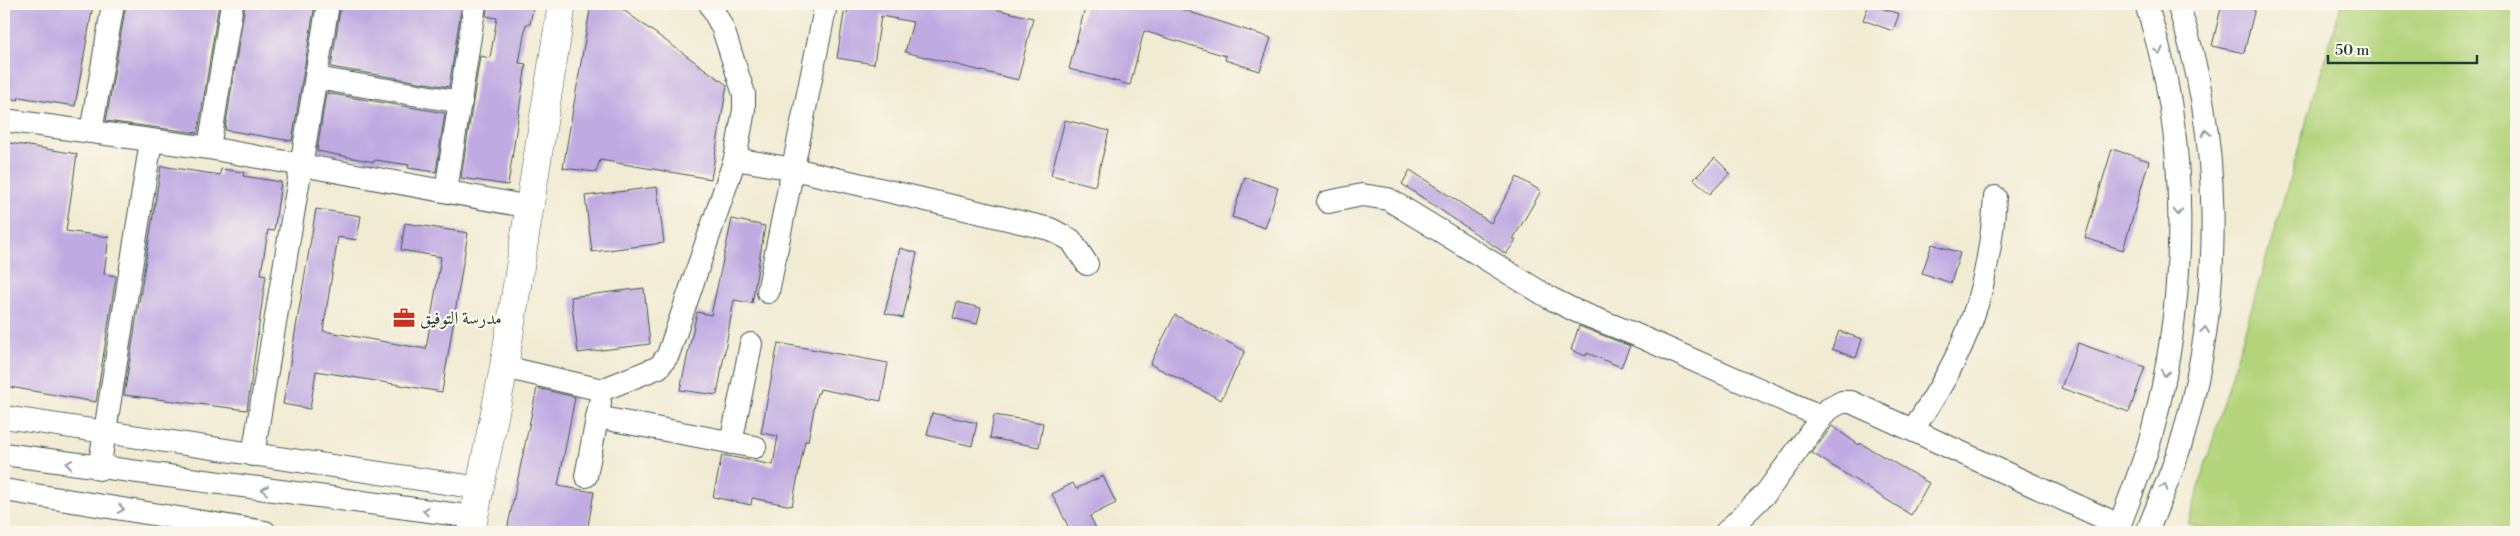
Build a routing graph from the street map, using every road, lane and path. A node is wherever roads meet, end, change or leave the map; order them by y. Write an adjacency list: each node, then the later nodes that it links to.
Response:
1 (113, 4): 13 (street)
2 (232, 4): 15 (street)
3 (328, 4): 10 (street)
4 (475, 4): 11 (street)
5 (562, 4): 24 (main road)
6 (710, 4): 16 (street)
7 (826, 4): 20 (street)
8 (2146, 4): 18 (street, one-way to 18)
9 (2178, 4): 19 (street, one-way to 9)
10 (316, 78): 11 (street); 17 (street)
11 (460, 102): 21 (street)
12 (4, 120): 13 (street)
13 (91, 132): 14 (street)
14 (151, 141): 15 (street); 34 (street)
15 (209, 148): 17 (street)
16 (735, 159): 20 (street); 29 (street)
17 (301, 164): 21 (street); 38 (street)
18 (2177, 168): 19 (street); 44 (street, one-way to 44)
19 (2209, 168): 47 (street, one-way to 19)
20 (794, 170): 25 (street); 26 (street)
21 (446, 191): 24 (street)
22 (1995, 197): 33 (street)
23 (1328, 202): 31 (street)
24 (530, 207): 28 (main road)
25 (1087, 264)
26 (768, 292)
27 (751, 344): 35 (street)
28 (504, 367): 29 (street); 41 (main road)
29 (602, 390): 30 (street)
30 (597, 416): 35 (street); 40 (street)
31 (1822, 417): 33 (street); 46 (street)
32 (4, 418): 34 (street)
33 (1913, 429): 44 (street)
34 (105, 433): 38 (street); 39 (street)
35 (731, 443): 36 (street)
36 (755, 447)
37 (4, 454): 39 (street, one-way to 37)
38 (253, 455): 41 (street)
39 (99, 469): 43 (street, one-way to 39)
40 (586, 476)
41 (480, 488): 43 (main road)
42 (4, 490): 45 (street, one-way to 45)
43 (473, 525)
44 (2118, 529)
45 (265, 532)
46 (1726, 532)
47 (2147, 532)

